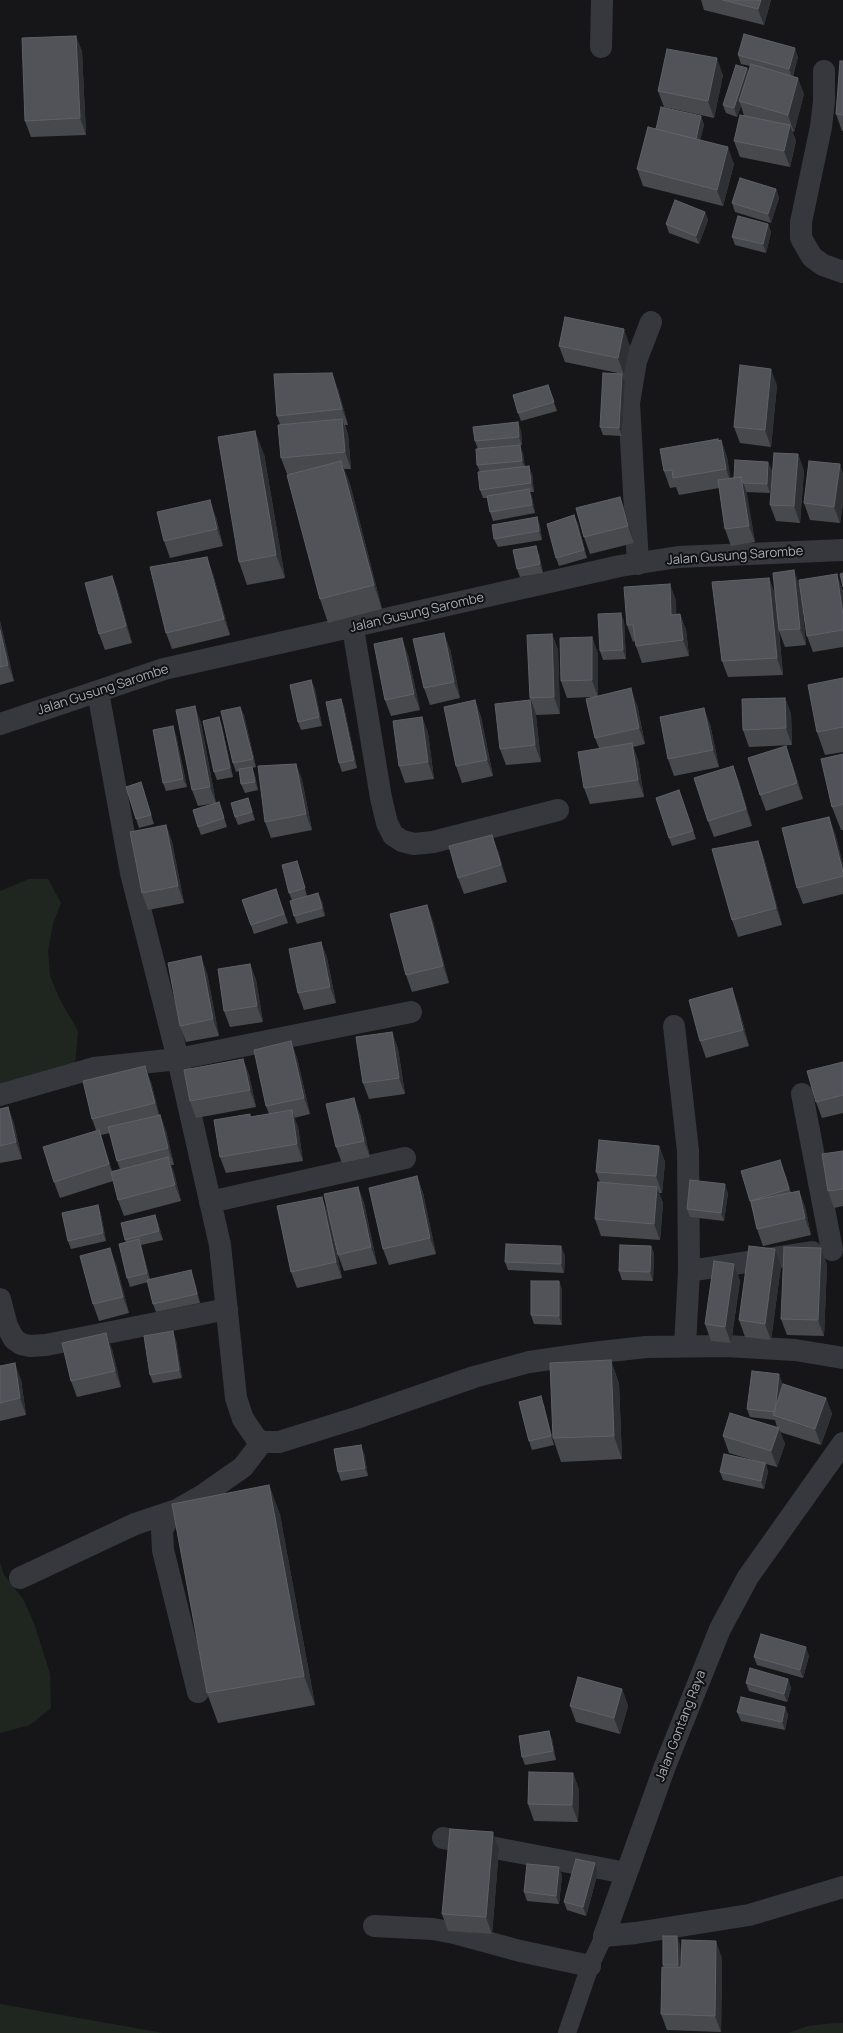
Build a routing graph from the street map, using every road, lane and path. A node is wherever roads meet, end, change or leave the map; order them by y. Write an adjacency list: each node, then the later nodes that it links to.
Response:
1 (602, 0): 2 (street)
2 (602, 47)
3 (824, 71): 4 (street)
4 (843, 272)
5 (650, 322): 7 (street)
6 (843, 550): 7 (street, Jalan Gusung Sarombe)
7 (638, 564): 8 (street, Jalan Gusung Sarombe)
8 (353, 628): 9 (street, Jalan Gusung Sarombe); 11 (street)
9 (98, 692): 10 (street, Jalan Gusung Sarombe); 14 (street)
10 (0, 724)
11 (558, 810)
12 (411, 1012): 14 (street)
13 (674, 1026): 20 (street)
14 (178, 1060): 16 (street); 18 (street)
15 (802, 1094): 19 (street)
16 (0, 1095)
17 (405, 1158): 18 (street)
18 (210, 1202): 22 (street)
19 (838, 1250): 20 (street)
20 (689, 1271): 23 (street)
21 (0, 1299): 22 (street)
22 (227, 1308): 25 (street)
23 (685, 1346): 24 (street); 25 (street)
24 (843, 1358)
25 (262, 1442): 27 (street)
26 (843, 1443): 31 (street, Jalan Gontang Raya)
27 (177, 1510): 28 (street); 29 (street)
28 (20, 1578)
29 (198, 1692)
30 (443, 1838): 31 (street)
31 (626, 1872): 34 (street, Jalan Gontang Raya)
32 (843, 1886): 34 (street)
33 (374, 1926): 35 (street)
34 (604, 1936): 35 (lane, Jalan Gontang Raya)
35 (590, 1966): 36 (lane, Jalan Gontang Raya)
36 (567, 2033)

